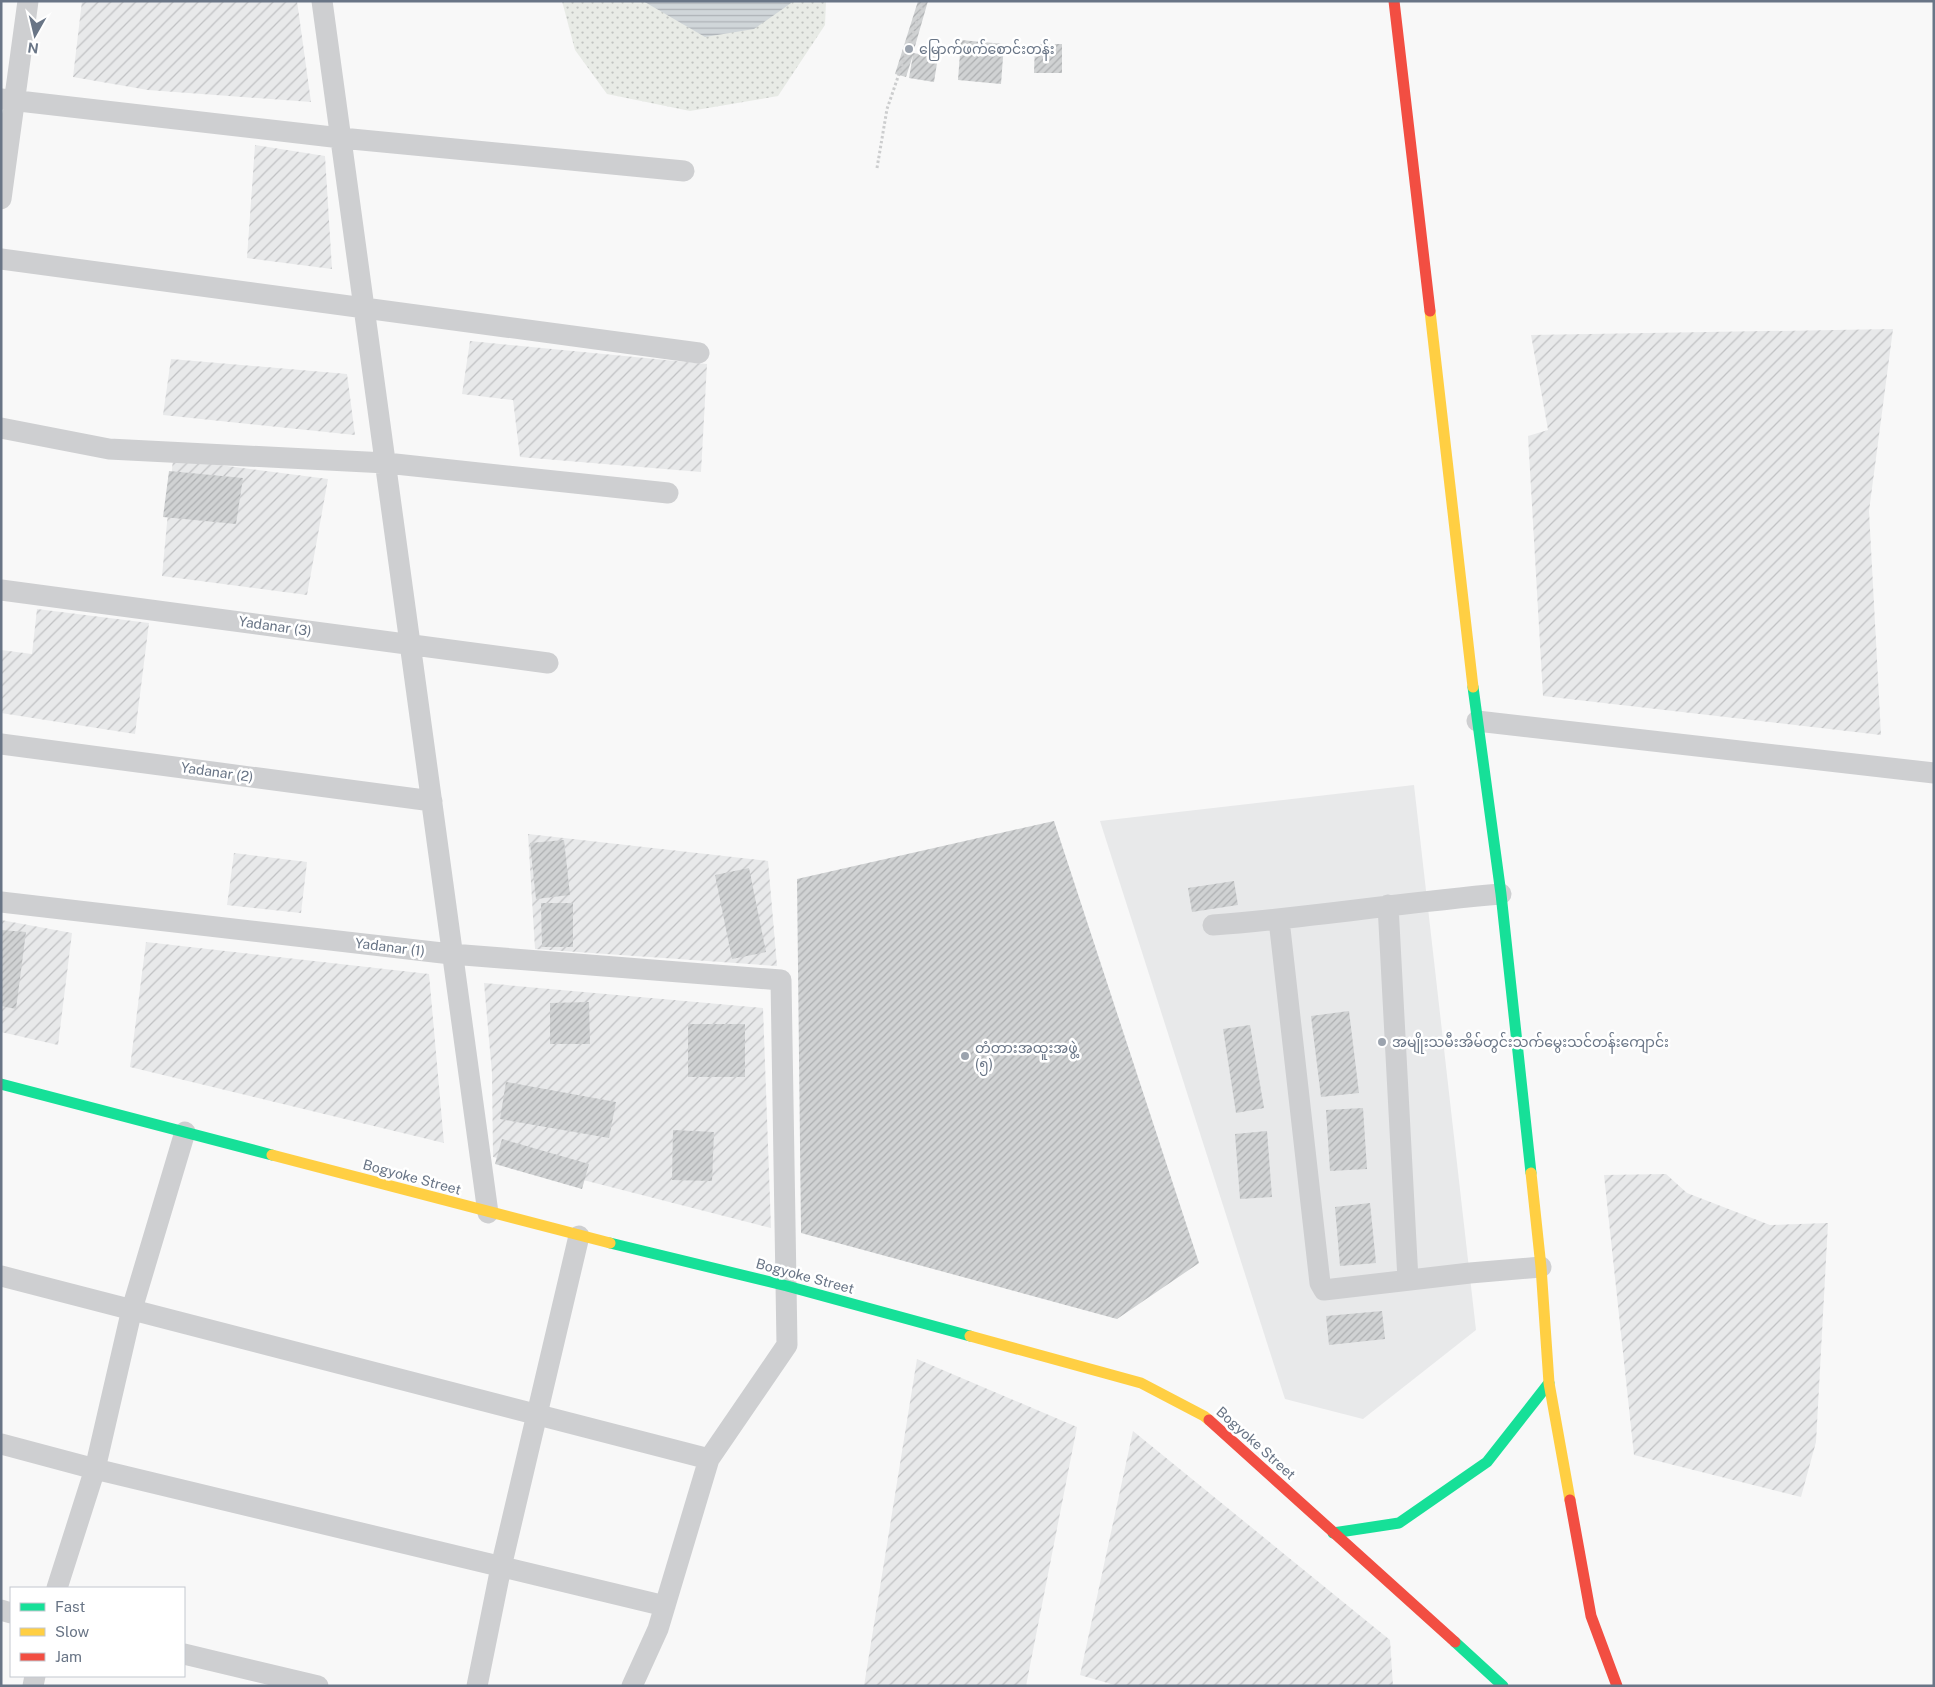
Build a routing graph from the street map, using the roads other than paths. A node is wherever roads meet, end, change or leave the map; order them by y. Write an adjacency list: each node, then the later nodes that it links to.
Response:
1 (28, 1): 4 (street)
2 (322, 1): 5 (street)
3 (1394, 1): 17 (main road)
4 (8, 100): 5 (street); 7 (street)
5 (341, 138): 6 (street); 9 (street)
6 (684, 171)
7 (1, 200)
8 (1, 259): 9 (street)
9 (364, 308): 10 (street); 12 (street)
10 (699, 353)
11 (1, 428): 12 (street)
12 (386, 464): 13 (street); 15 (street)
13 (668, 493)
14 (1, 590): 15 (street, Yadanar (3))
15 (410, 644): 16 (street, Yadanar (3)); 20 (street)
16 (548, 663)
17 (1476, 721): 19 (street); 21 (main road)
18 (1, 744): 20 (street, Yadanar (2))
19 (1934, 773)
20 (432, 801): 26 (street)
21 (1500, 894): 23 (street); 31 (main road)
22 (1, 902): 26 (street, Yadanar (1))
23 (1388, 905): 24 (street); 33 (street)
24 (1279, 920): 25 (street); 33 (street)
25 (1213, 925)
26 (452, 954): 29 (street); 34 (street, Yadanar (1))
27 (1, 1084): 28 (main road, Bogyoke Street)
28 (185, 1132): 29 (main road, Bogyoke Street); 35 (street)
29 (488, 1213): 30 (main road, Bogyoke Street)
30 (578, 1236): 34 (main road, Bogyoke Street); 37 (street)
31 (1541, 1267): 33 (street); 36 (main road)
32 (1, 1276): 35 (street)
33 (1408, 1280)
34 (787, 1286): 39 (street); 41 (main road, Bogyoke Street)
35 (132, 1309): 37 (street); 40 (street)
36 (1549, 1383): 41 (main road); 50 (main road)
37 (537, 1414): 39 (street); 42 (street)
38 (1, 1444): 40 (street)
39 (709, 1459): 44 (street)
40 (94, 1469): 42 (street); 43 (street)
41 (1333, 1533): 49 (main road, Bogyoke Street)
42 (502, 1567): 44 (street); 47 (street)
43 (57, 1587)
44 (665, 1606): 48 (street)
45 (185, 1654): 46 (street)
46 (318, 1686)
47 (477, 1686)
48 (632, 1686)
49 (1503, 1686)
50 (1617, 1686)

